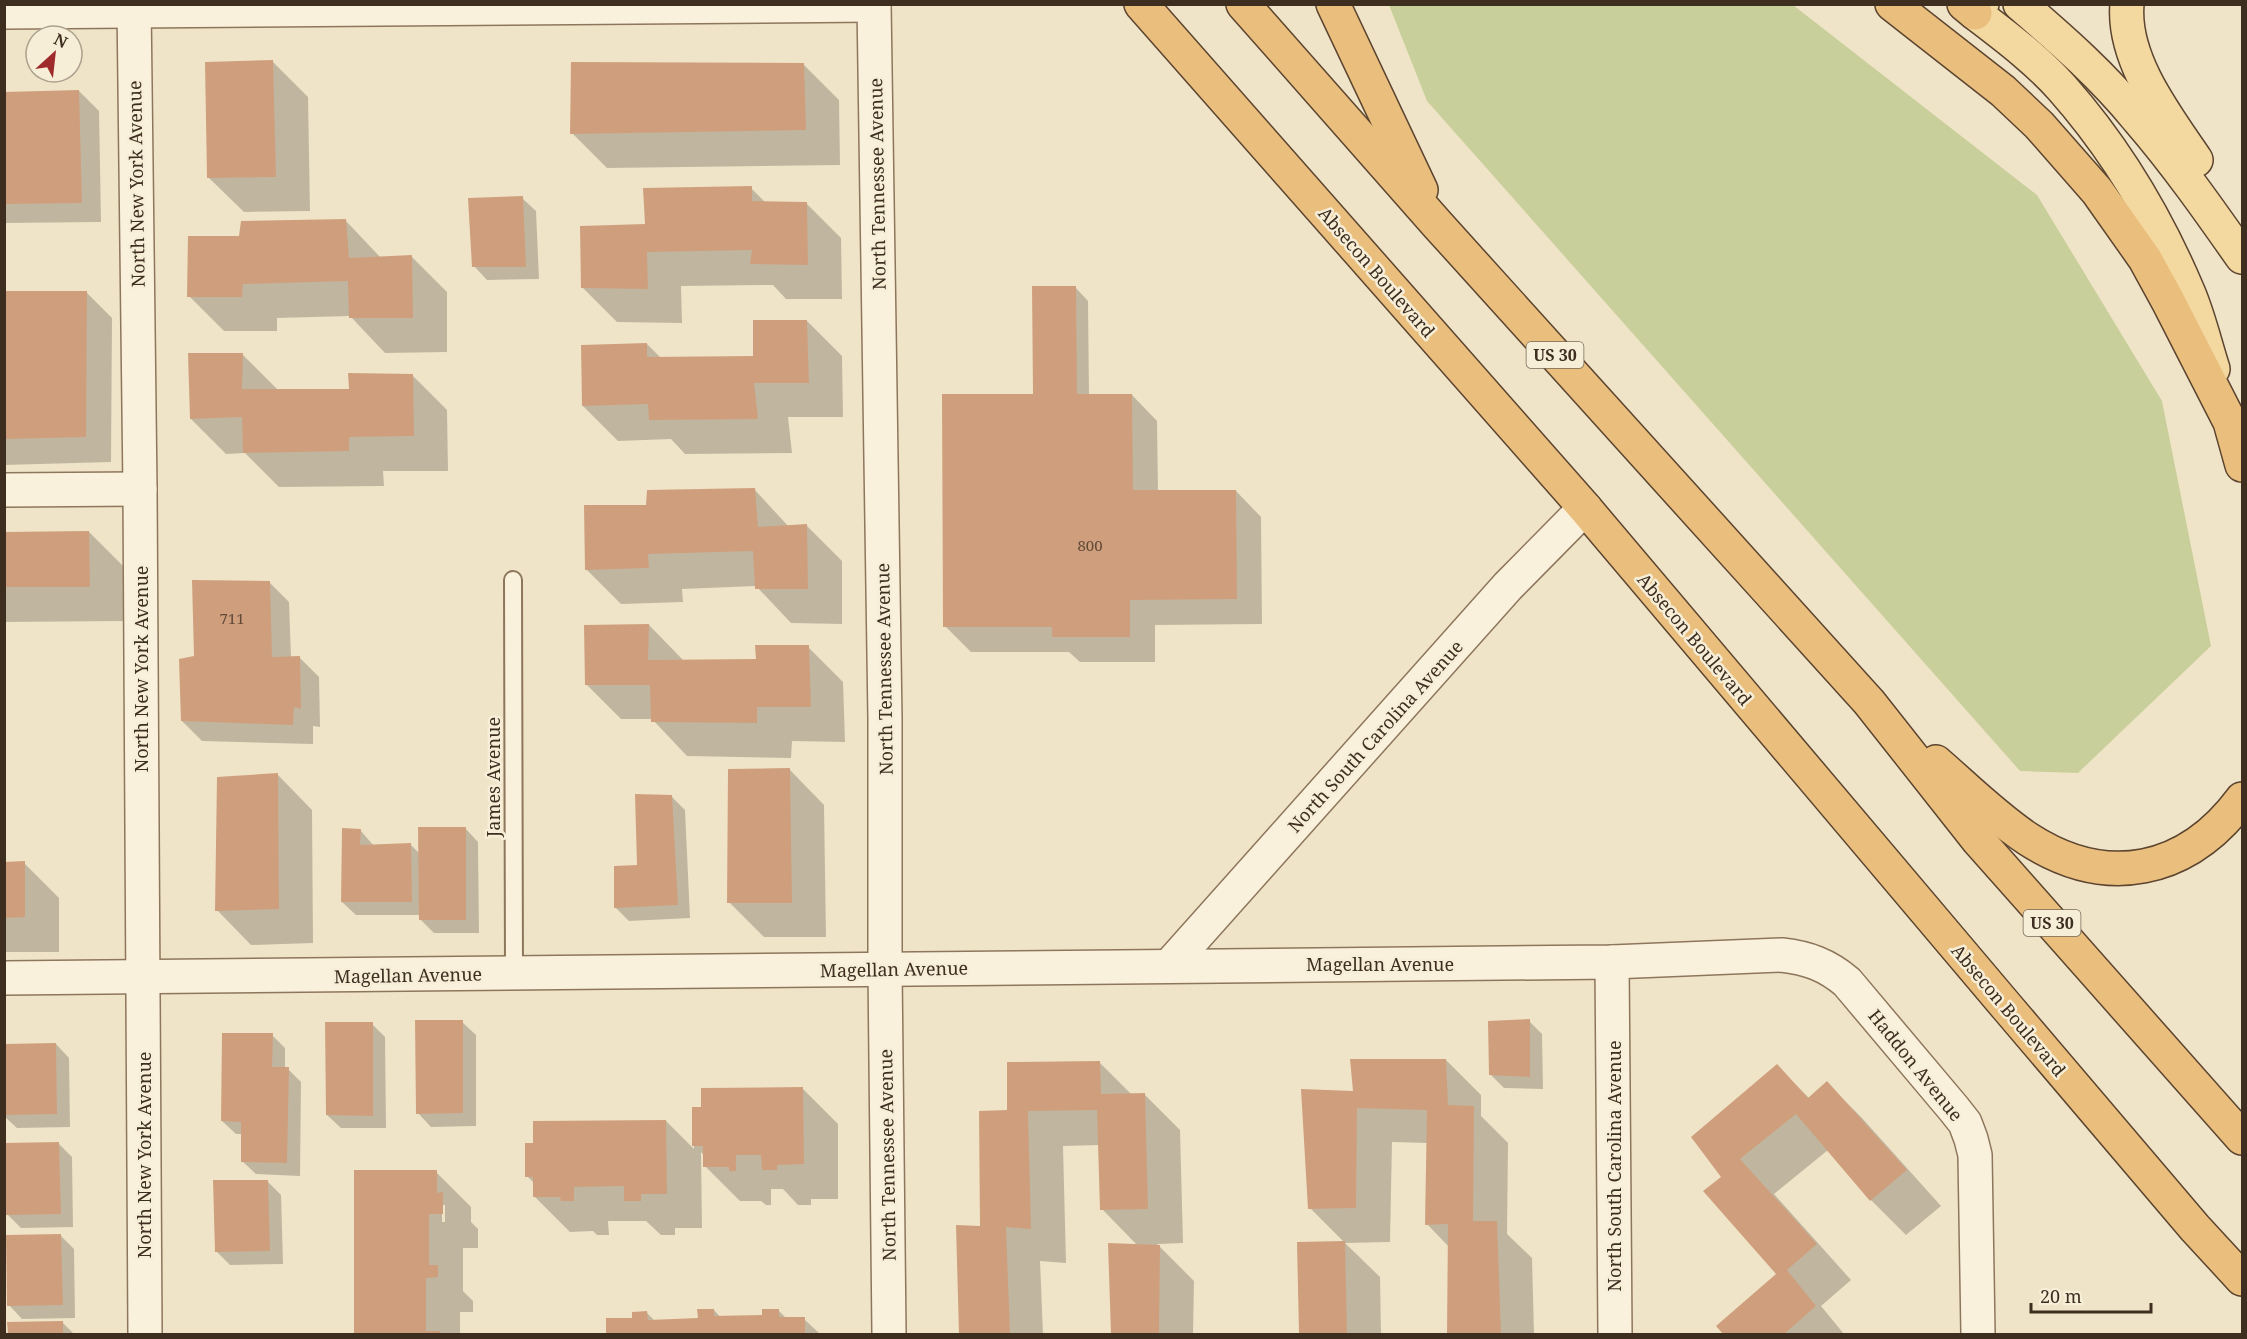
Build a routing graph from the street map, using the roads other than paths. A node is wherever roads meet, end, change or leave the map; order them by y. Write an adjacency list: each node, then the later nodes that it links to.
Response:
1 (1142, 4): 18 (highway, Absecon Boulevard)
2 (1243, 4): 11 (highway, US 30)
3 (1333, 4): 11 (highway)
4 (1892, 4): 14 (highway)
5 (2020, 4): 13 (main road)
6 (2127, 4): 12 (main road)
7 (874, 5): 9 (street); 25 (street, North Tennessee Avenue)
8 (1974, 7): 14 (main road)
9 (134, 8): 10 (street); 16 (street, North New York Avenue)
10 (4, 12)
11 (1437, 224): 20 (highway, US 30)
12 (2242, 250)
13 (2242, 258)
14 (2230, 422): 15 (highway)
15 (2242, 465)
16 (140, 489): 17 (street); 27 (street, North New York Avenue)
17 (4, 490)
18 (1585, 508): 24 (street, North South Carolina Avenue); 30 (highway, Absecon Boulevard)
19 (513, 580): 26 (lane, James Avenue)
20 (1869, 702): 21 (highway); 29 (highway, US 30)
21 (2242, 799)
22 (1782, 955): 23 (street, Magellan Avenue); 34 (street, Haddon Avenue)
23 (1612, 962): 24 (street, Magellan Avenue); 33 (street, North South Carolina Avenue)
24 (1169, 966): 25 (street, Magellan Avenue)
25 (885, 969): 26 (street, Magellan Avenue); 32 (street, North Tennessee Avenue)
26 (514, 974): 27 (street, Magellan Avenue)
27 (142, 977): 28 (street, Magellan Avenue); 31 (street, North New York Avenue)
28 (4, 978)
29 (2242, 1138)
30 (2242, 1279)
31 (145, 1335)
32 (889, 1335)
33 (1615, 1335)
34 (1978, 1335)

